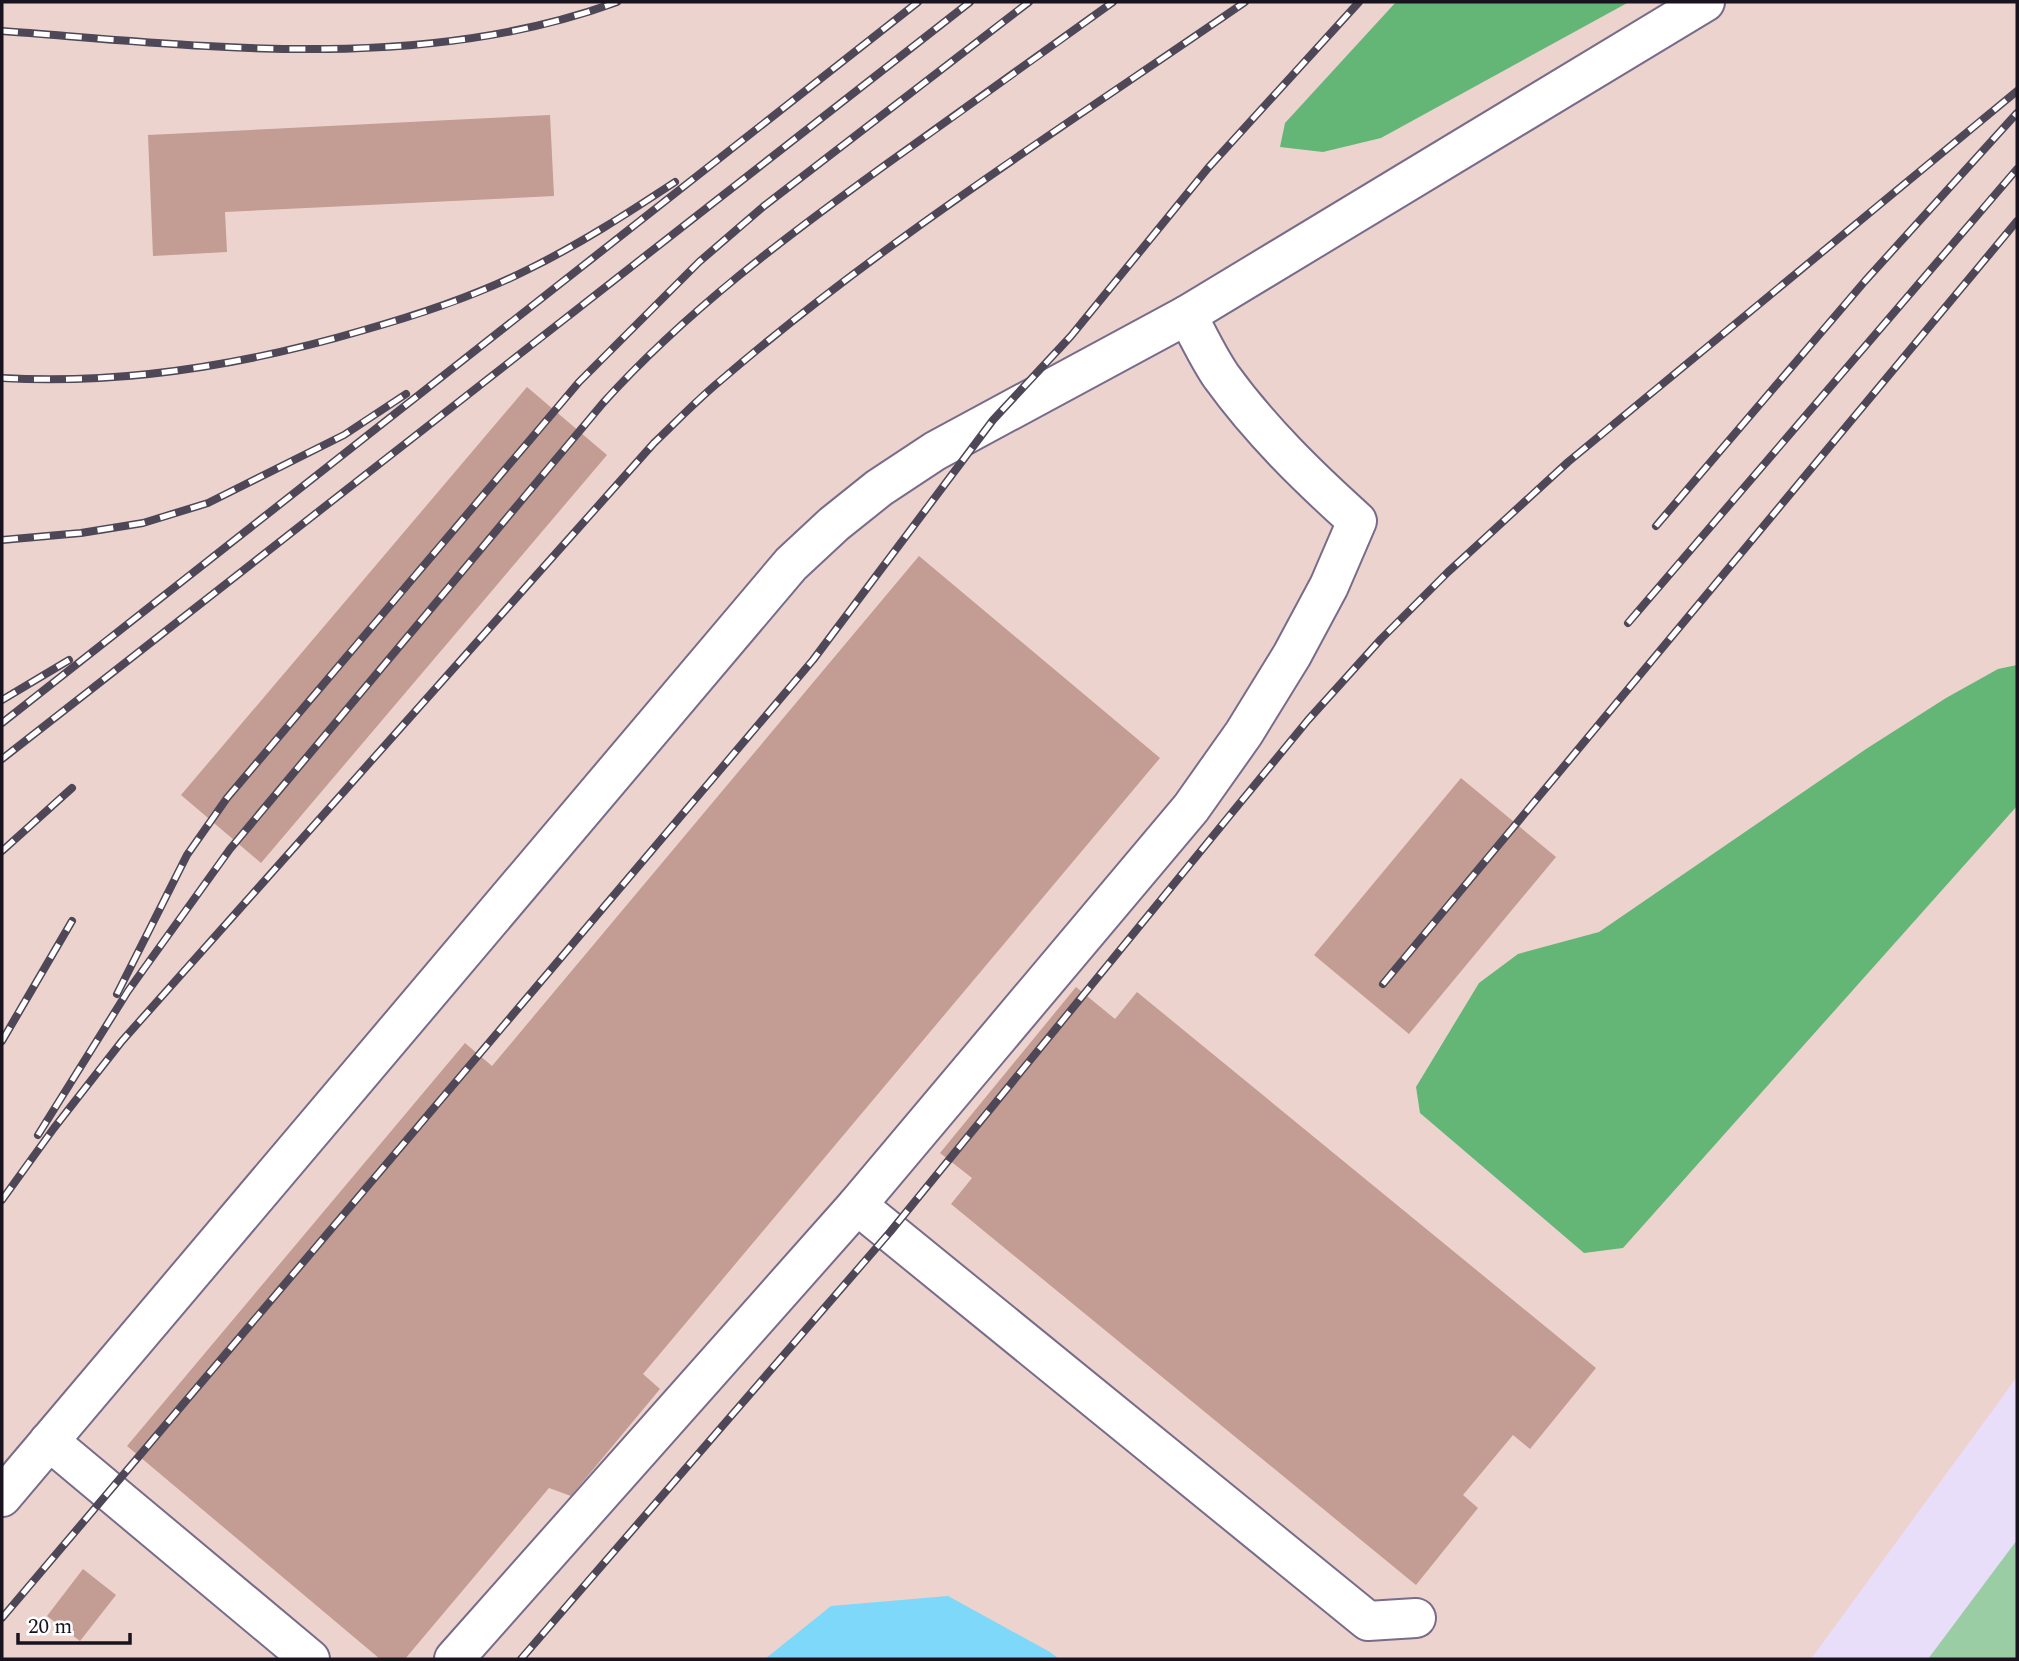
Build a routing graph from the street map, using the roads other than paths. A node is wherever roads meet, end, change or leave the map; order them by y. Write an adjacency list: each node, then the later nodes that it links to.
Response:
1 (1705, 2): 2 (lane)
2 (1187, 315): 3 (lane); 4 (lane)
3 (857, 1205): 6 (lane); 8 (lane)
4 (49, 1441): 5 (lane); 7 (lane)
5 (2, 1497)
6 (1416, 1618)
7 (310, 1659)
8 (454, 1659)

